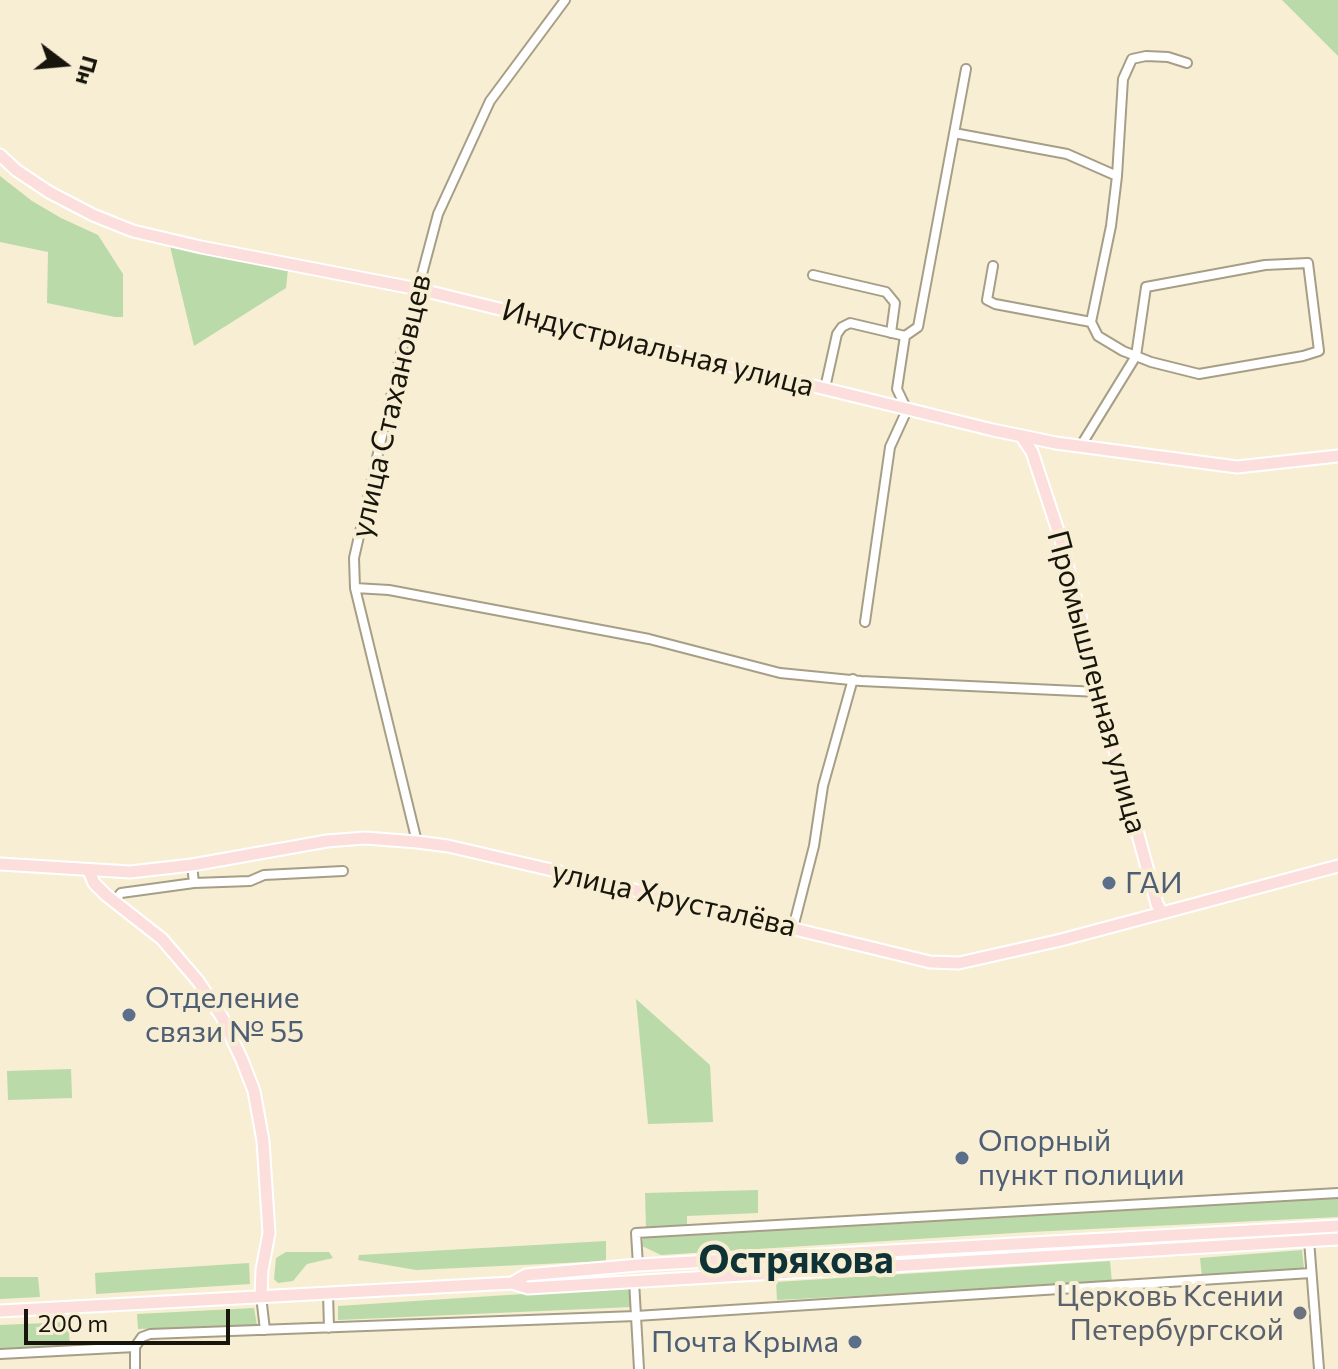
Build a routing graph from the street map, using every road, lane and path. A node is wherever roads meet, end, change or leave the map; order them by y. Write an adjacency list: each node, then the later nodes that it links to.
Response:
1 (565, 0): 9 (street, улица Стахановцев)
2 (1187, 63): 6 (street)
3 (966, 69): 4 (street)
4 (954, 133): 6 (street); 12 (street)
5 (0, 155): 9 (main road, Индустриальная улица)
6 (1117, 176): 10 (street)
7 (993, 266): 10 (street)
8 (813, 275): 11 (street)
9 (418, 289): 14 (main road, Индустриальная улица); 23 (street, улица Стахановцев)
10 (1091, 322): 13 (street)
11 (891, 333): 12 (street); 14 (street)
12 (905, 336): 15 (street)
13 (1136, 356): 13 (street); 20 (street)
14 (825, 388): 16 (main road, Индустриальная улица)
15 (897, 389): 16 (street); 17 (street)
16 (884, 405): 17 (main road, Индустриальная улица)
17 (907, 410): 18 (main road, Индустриальная улица); 24 (street)
18 (1022, 437): 19 (main road, Индустриальная улица); 21 (main road, Промышленная улица)
19 (1056, 443): 20 (main road, Индустриальная улица); 21 (main road)
20 (1080, 447): 22 (main road, Индустриальная улица)
21 (1032, 452): 26 (main road, Промышленная улица)
22 (1338, 456)
23 (355, 588): 25 (street); 27 (street, улица Стахановцев)
24 (865, 622)
25 (853, 679): 26 (street); 36 (street)
26 (1099, 692): 35 (main road, Промышленная улица)
27 (417, 842): 29 (main road, улица Хрусталёва); 36 (main road, улица Хрусталёва)
28 (0, 864): 31 (main road, улица Хрусталёва)
29 (192, 865): 31 (main road, улица Хрусталёва); 33 (street)
30 (1338, 866): 35 (main road, улица Хрусталёва)
31 (89, 871): 34 (main road)
32 (343, 871): 33 (street)
33 (194, 883): 34 (street)
34 (114, 902): 46 (main road)
35 (1162, 913): 36 (main road, улица Хрусталёва)
36 (793, 928)
37 (1338, 1193): 41 (street)
38 (1338, 1226): 41 (main road)
39 (1338, 1239): 40 (main road)
40 (1309, 1240): 42 (street); 43 (main road)
41 (638, 1265): 44 (main road)
42 (1311, 1273): 48 (street); 55 (street)
43 (634, 1281): 44 (main road); 48 (street)
44 (512, 1283): 45 (main road)
45 (328, 1293): 46 (main road); 49 (street)
46 (261, 1296): 47 (main road); 50 (street)
47 (0, 1311)
48 (636, 1316): 49 (street); 54 (street)
49 (329, 1328): 50 (street)
50 (265, 1330): 51 (street)
51 (135, 1347): 52 (street); 53 (street)
52 (0, 1354)
53 (135, 1369)
54 (639, 1369)
55 (1319, 1369)

